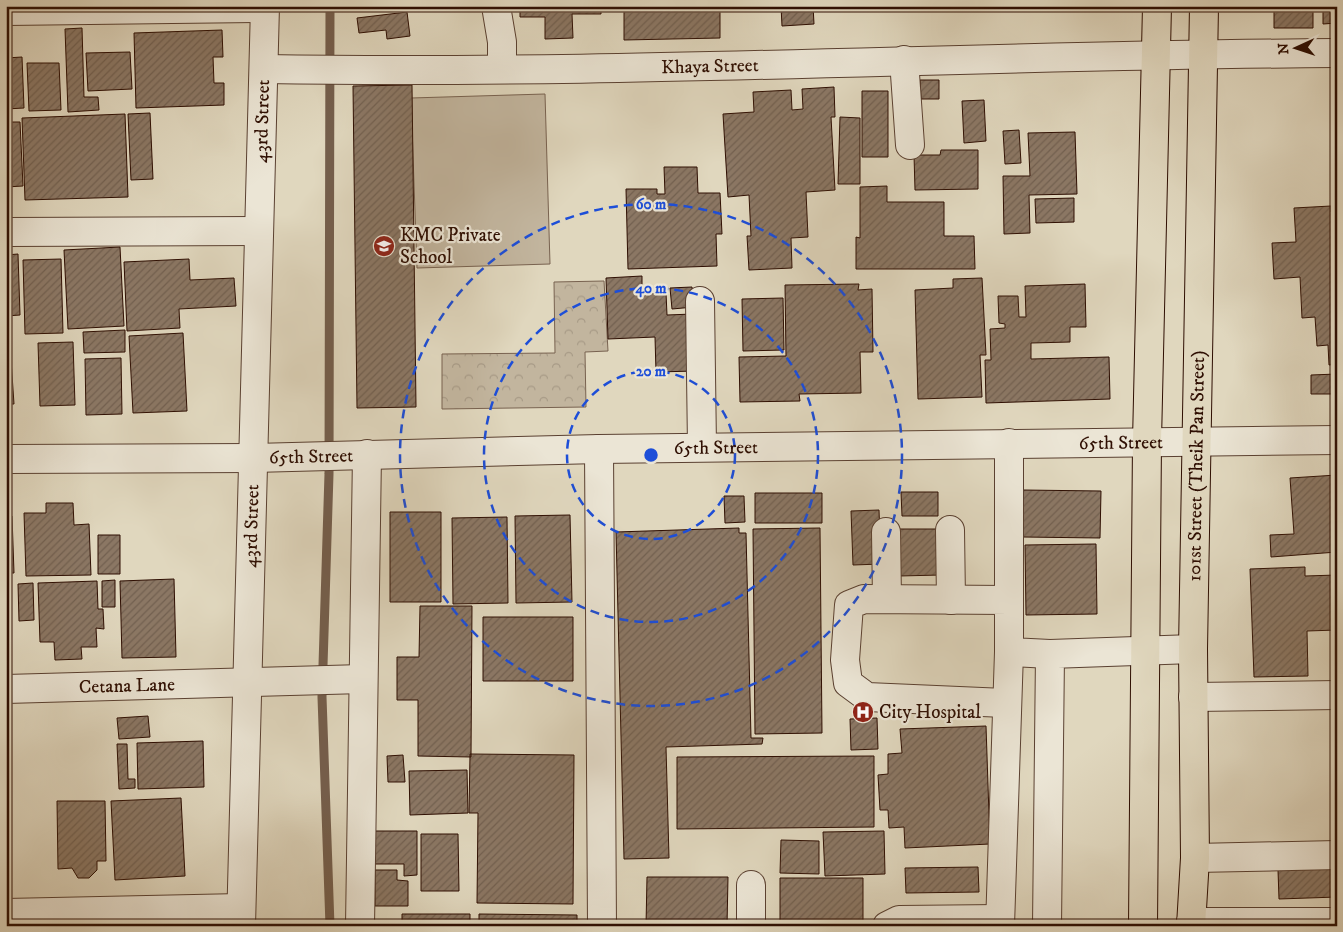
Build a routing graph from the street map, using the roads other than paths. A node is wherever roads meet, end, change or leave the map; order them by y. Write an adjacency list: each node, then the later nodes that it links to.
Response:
1 (496, 6): 10 (street)
2 (1157, 6): 7 (main road)
3 (1204, 6): 8 (main road, 101st Street (Theik Pan Street))
4 (265, 7): 5 (street); 11 (street, 43rd Street)
5 (6, 11)
6 (1337, 53): 8 (street, Khaya Street)
7 (1156, 54): 8 (street, Khaya Street); 9 (street, Khaya Street); 17 (main road)
8 (1202, 54): 18 (main road, 101st Street (Theik Pan Street))
9 (904, 60): 10 (street, Khaya Street); 12 (street)
10 (502, 68): 11 (street, Khaya Street)
11 (264, 69): 13 (street, 43rd Street)
12 (910, 145)
13 (259, 231): 14 (street); 23 (street, 43rd Street)
14 (6, 232)
15 (700, 302): 20 (street)
16 (1337, 440): 18 (street, 65th Street)
17 (1147, 441): 18 (street, 65th Street); 19 (street, 65th Street); 31 (main road)
18 (1198, 442): 30 (main road, 101st Street (Theik Pan Street))
19 (1009, 443): 20 (street, 65th Street); 29 (street)
20 (702, 447): 21 (street, 65th Street)
21 (599, 449): 22 (street, 65th Street); 49 (street)
22 (367, 454): 23 (street, 65th Street); 34 (street)
23 (252, 458): 24 (street, 65th Street); 35 (street, 43rd Street)
24 (6, 459)
25 (950, 530): 28 (street)
26 (886, 532): 27 (street)
27 (887, 599): 28 (street); 39 (street)
28 (951, 600): 29 (street)
29 (1009, 600): 32 (street)
30 (1193, 649): 31 (street); 38 (main road, 101st Street (Theik Pan Street))
31 (1146, 651): 33 (street); 53 (main road)
32 (1009, 652): 33 (street); 39 (street)
33 (1050, 654): 52 (street)
34 (364, 679): 35 (street, Cetana Lane); 48 (street)
35 (247, 683): 36 (street, Cetana Lane); 44 (street, 43rd Street)
36 (6, 689)
37 (1337, 695): 38 (street)
38 (1193, 697): 41 (main road, 101st Street (Theik Pan Street))
39 (1005, 703): 46 (street)
40 (1337, 855): 41 (street)
41 (1195, 858): 47 (main road, 101st Street (Theik Pan Street))
42 (751, 885): 50 (street)
43 (6, 913): 44 (street)
44 (241, 917)
45 (1337, 922): 47 (street)
46 (1000, 923): 51 (street)
47 (1191, 924)
48 (360, 926)
49 (602, 926)
50 (751, 926)
51 (887, 926)
52 (1047, 926)
53 (1143, 926)

